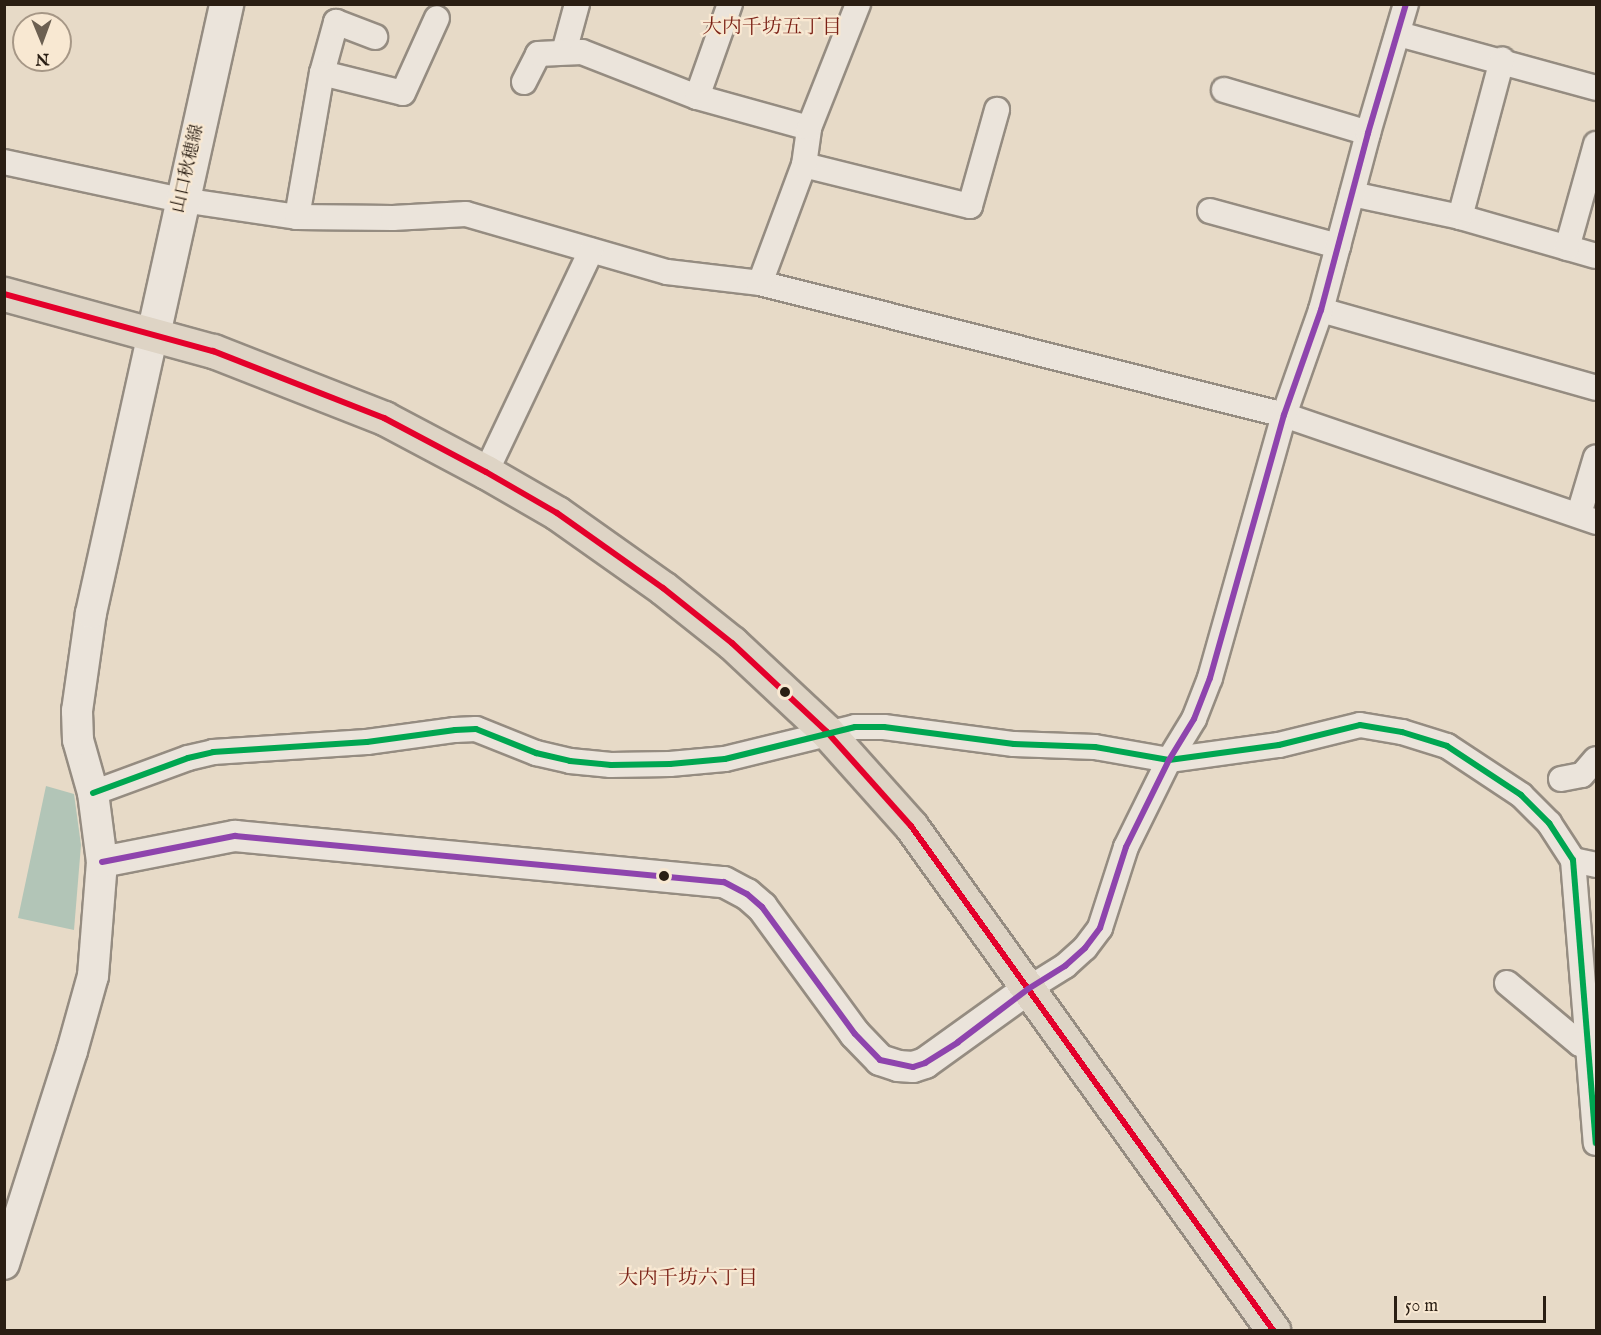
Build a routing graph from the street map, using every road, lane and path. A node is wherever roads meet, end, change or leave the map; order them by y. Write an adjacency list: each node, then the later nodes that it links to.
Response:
1 (226, 4): 23 (main road, 山口秋穂線)
2 (577, 4): 9 (street)
3 (730, 4): 15 (street)
4 (858, 4): 17 (street)
5 (1406, 4): 7 (street)
6 (437, 18): 11 (street)
7 (1399, 34): 10 (street); 18 (street)
8 (375, 37): 11 (street)
9 (564, 52): 12 (street); 15 (street)
10 (1502, 60): 13 (street); 26 (street)
11 (322, 73): 25 (street)
12 (524, 82)
13 (1596, 88)
14 (1224, 90): 18 (street)
15 (697, 97): 17 (street)
16 (997, 110): 21 (street)
17 (809, 128): 21 (street)
18 (1368, 133): 22 (street)
19 (1596, 144): 28 (street)
20 (4, 162): 23 (street)
21 (804, 165): 31 (street)
22 (1352, 194): 26 (street); 27 (street)
23 (182, 200): 25 (street); 34 (main road, 山口秋穂線)
24 (1210, 211): 27 (street)
25 (297, 217): 29 (street)
26 (1460, 217): 28 (street)
27 (1338, 246): 33 (street)
28 (1567, 248): 30 (street)
29 (591, 251): 31 (street); 38 (street)
30 (1596, 256)
31 (760, 283): 36 (street)
32 (4, 294): 34 (main road)
33 (1321, 310): 35 (street); 36 (street)
34 (153, 334): 38 (main road); 44 (street)
35 (1596, 388)
36 (1284, 415): 39 (street); 42 (street)
37 (1596, 457): 39 (street)
38 (486, 472): 40 (main road)
39 (1588, 518)
40 (827, 732): 42 (street); 44 (street); 48 (main road)
41 (1596, 759): 43 (street)
42 (1169, 760): 46 (street); 48 (street)
43 (1561, 779)
44 (93, 794): 45 (street)
45 (102, 862): 48 (street); 51 (street)
46 (1585, 863): 49 (street)
47 (1507, 983): 49 (street)
48 (1028, 989): 52 (main road)
49 (1587, 1045): 50 (street)
50 (1596, 1143)
51 (4, 1264)
52 (1273, 1330)

